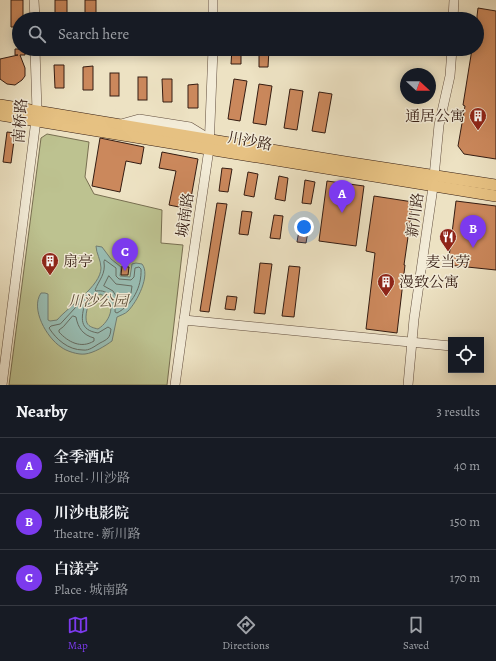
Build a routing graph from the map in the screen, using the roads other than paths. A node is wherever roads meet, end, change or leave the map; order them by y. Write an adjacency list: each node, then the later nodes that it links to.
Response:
1 (34, 0): 4 (street)
2 (213, 0): 5 (street)
3 (454, 0): 6 (street)
4 (35, 12)
5 (213, 12)
6 (453, 12)
7 (35, 56): 12 (street, 南桥路)
8 (212, 56): 13 (street, 城南路)
9 (451, 56): 14 (street, 新川路)
10 (0, 105): 12 (main road, 川沙路)
11 (0, 114): 12 (main road, 川沙路)
12 (36, 116): 13 (main road, 川沙路); 13 (main road, 川沙路); 20 (street, 南桥路)
13 (209, 144): 14 (main road, 川沙路); 17 (street, 城南路)
14 (434, 181): 15 (main road, 川沙路); 16 (main road, 川沙路); 18 (street, 新川路)
15 (496, 185)
16 (496, 196)
17 (184, 320): 18 (street); 21 (street, 城南路)
18 (412, 343): 19 (street); 22 (street, 新川路)
19 (448, 346)
20 (2, 385)
21 (176, 385)
22 (408, 385)

